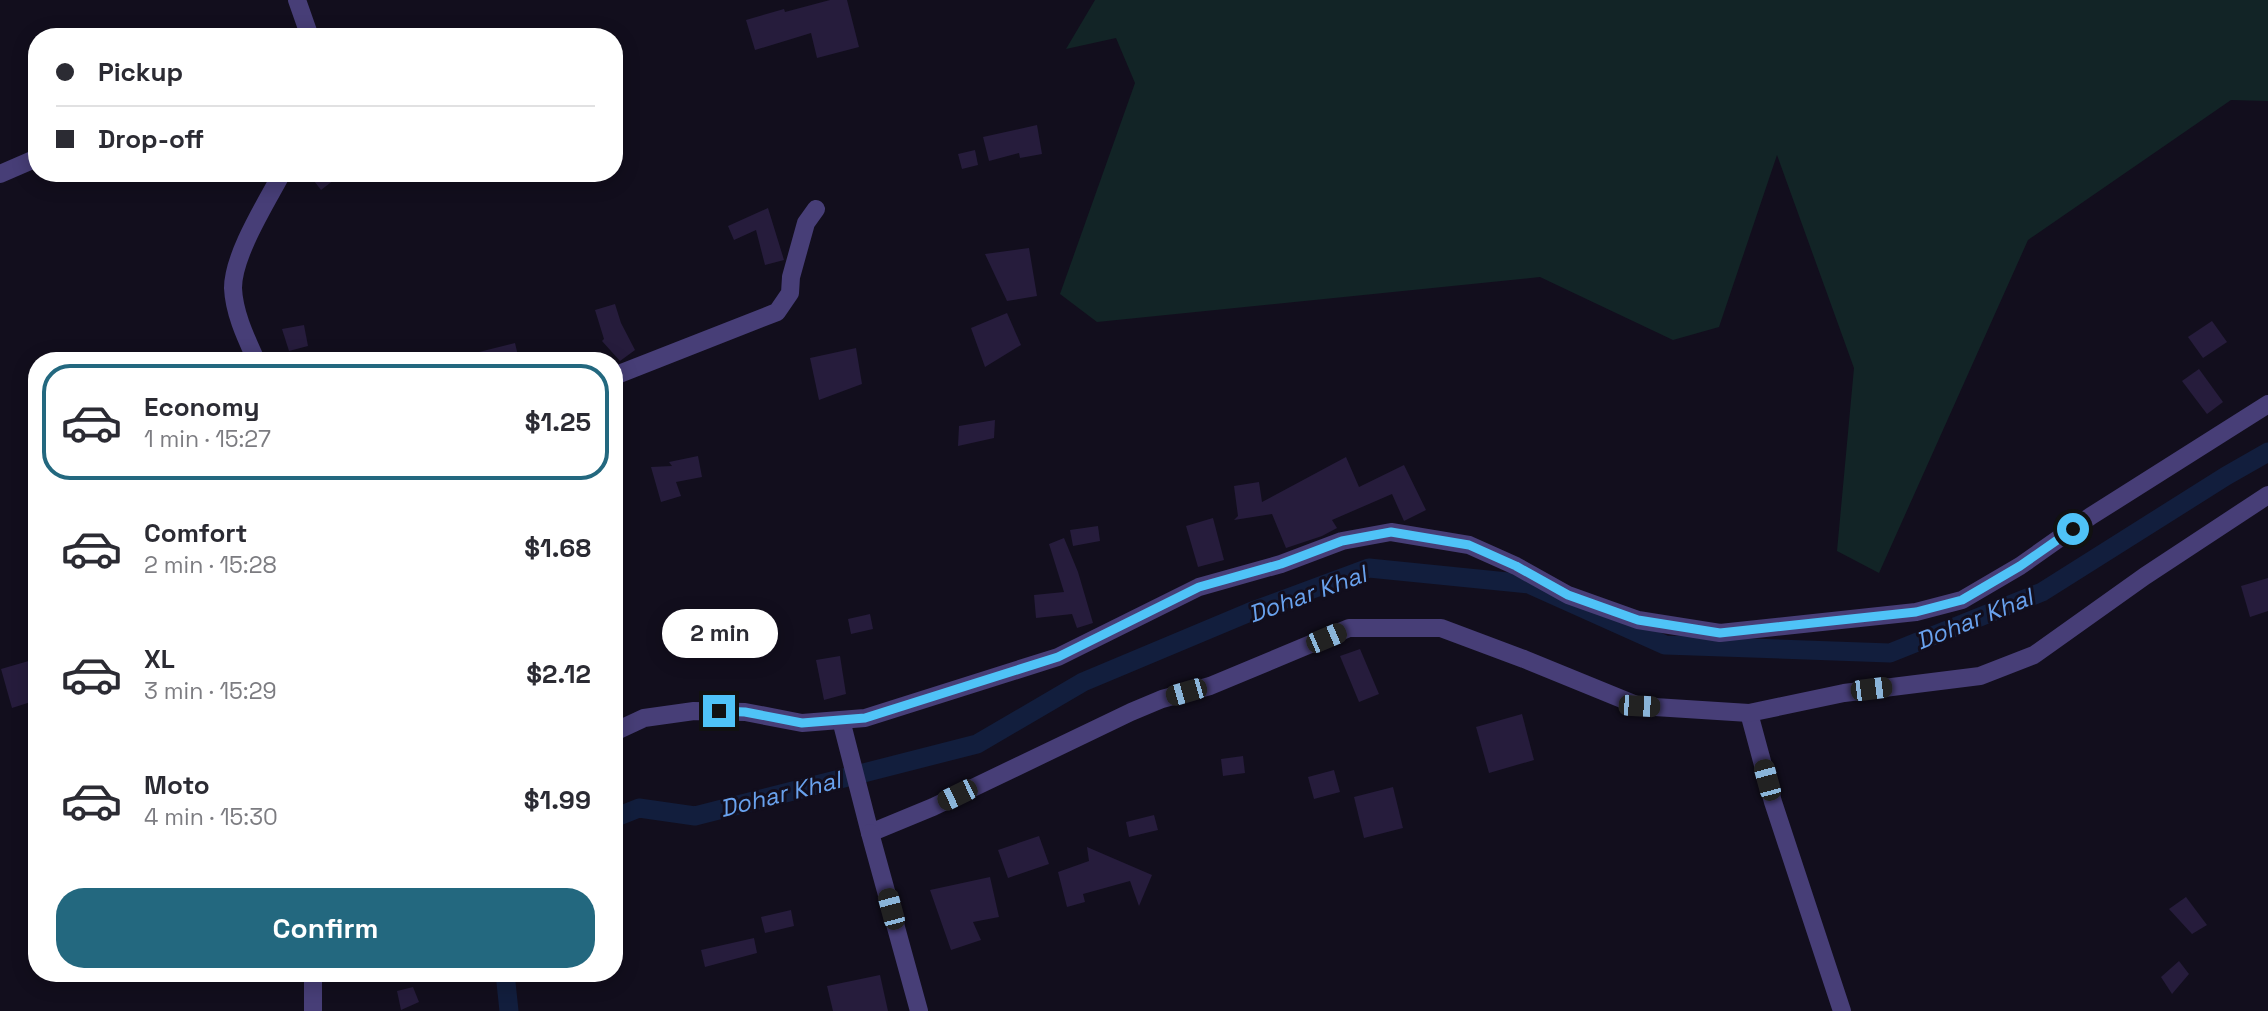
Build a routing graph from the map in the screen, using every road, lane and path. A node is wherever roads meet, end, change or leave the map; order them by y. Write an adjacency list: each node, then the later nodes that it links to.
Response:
1 (297, 0): 2 (street)
2 (307, 28)
3 (28, 162): 4 (street)
4 (0, 174)
5 (277, 182): 7 (street)
6 (816, 209): 8 (street)
7 (253, 352)
8 (623, 372)
9 (2268, 404): 12 (street)
10 (2268, 495): 11 (street)
11 (1749, 713): 14 (street); 18 (street)
12 (841, 720): 13 (street); 14 (street)
13 (623, 728)
14 (870, 833): 17 (street)
15 (312, 982): 16 (street)
16 (308, 1010)
17 (919, 1011)
18 (1842, 1011)

